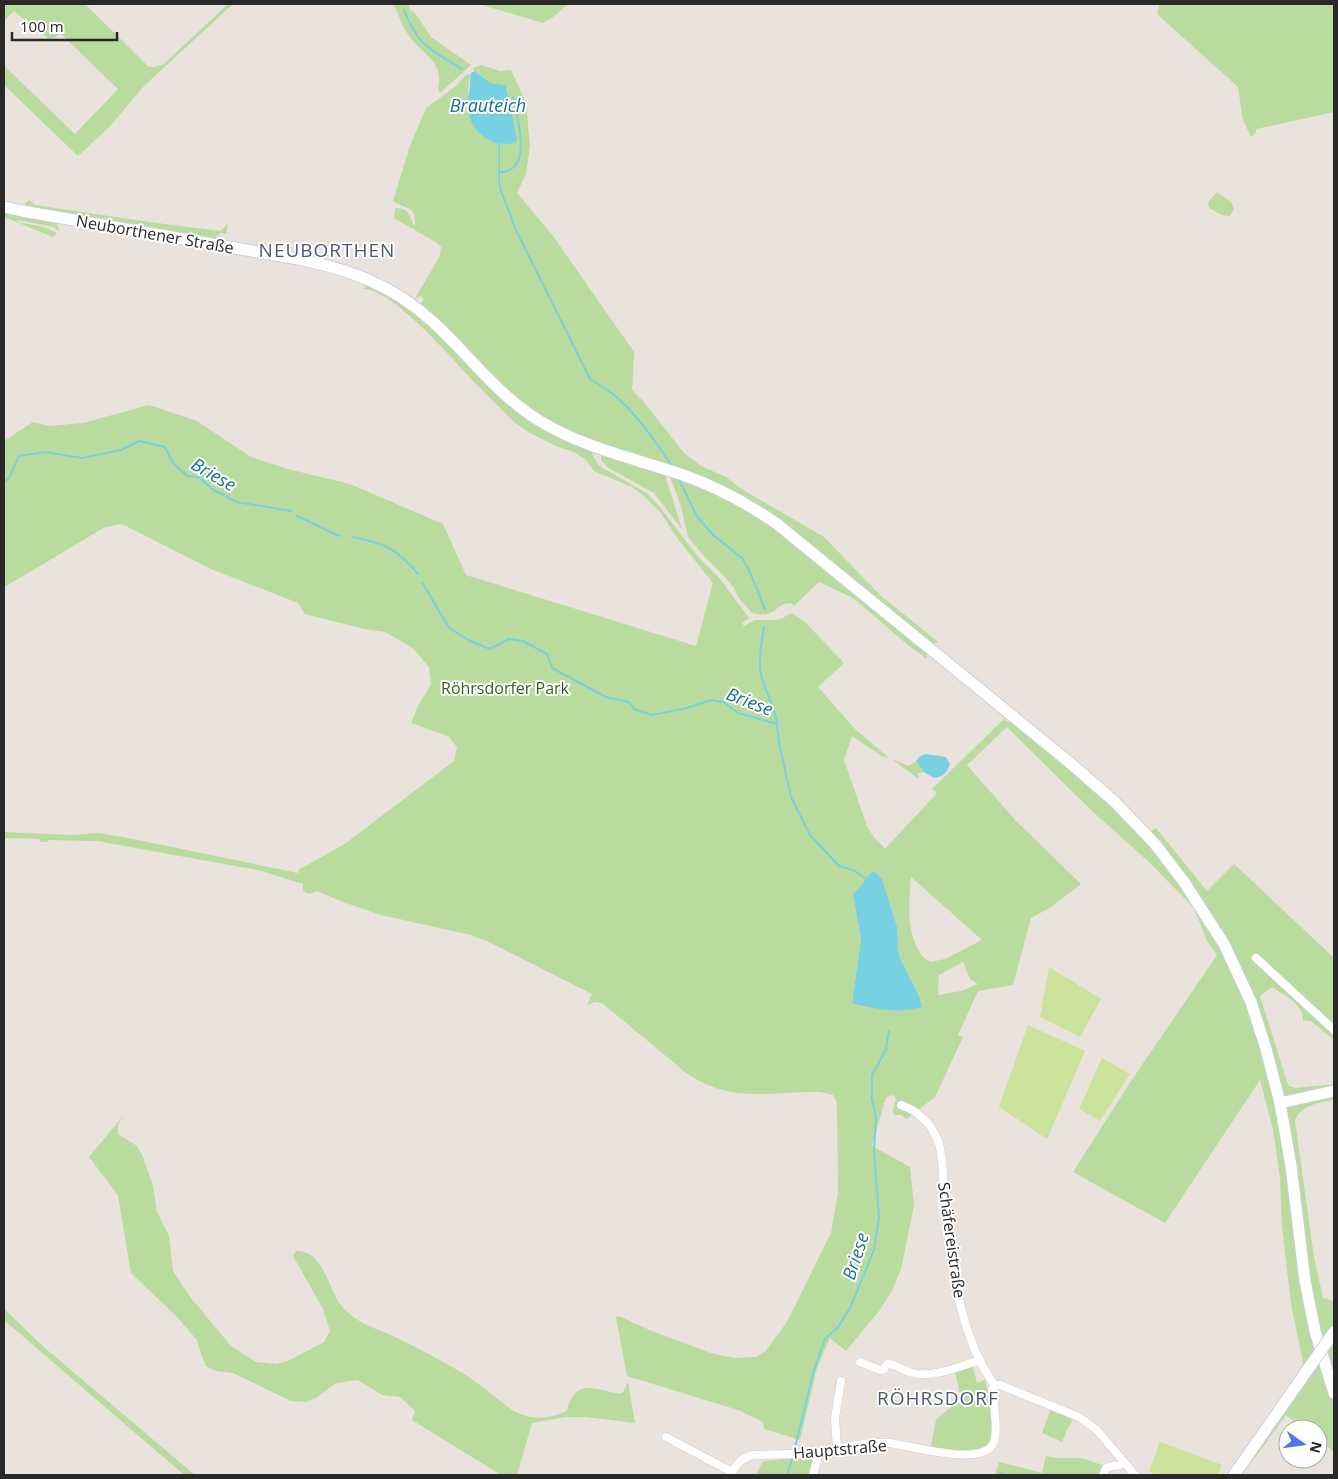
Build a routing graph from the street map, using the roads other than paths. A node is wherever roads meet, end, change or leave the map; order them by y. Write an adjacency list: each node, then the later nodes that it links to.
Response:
1 (4, 206): 5 (main road, Neuborthener Straße)
2 (1256, 958): 3 (street)
3 (1334, 1030)
4 (1334, 1092): 5 (main road)
5 (1280, 1103): 12 (main road, Neuborthener Straße)
6 (901, 1105): 8 (street, Schäfereistraße)
7 (1334, 1332): 21 (main road, bridge)
8 (980, 1360): 9 (street); 11 (street, Schäfereistraße)
9 (860, 1362)
10 (841, 1381): 14 (street)
11 (995, 1386): 14 (street, Hauptstraße); 16 (street)
12 (1334, 1393)
13 (666, 1437): 17 (street)
14 (837, 1448): 15 (street, Hauptstraße)
15 (819, 1452): 17 (street, Hauptstraße); 18 (street)
16 (1124, 1462): 19 (street); 20 (street)
17 (731, 1474)
18 (813, 1475)
19 (1103, 1475)
20 (1135, 1475)
21 (1234, 1475)

